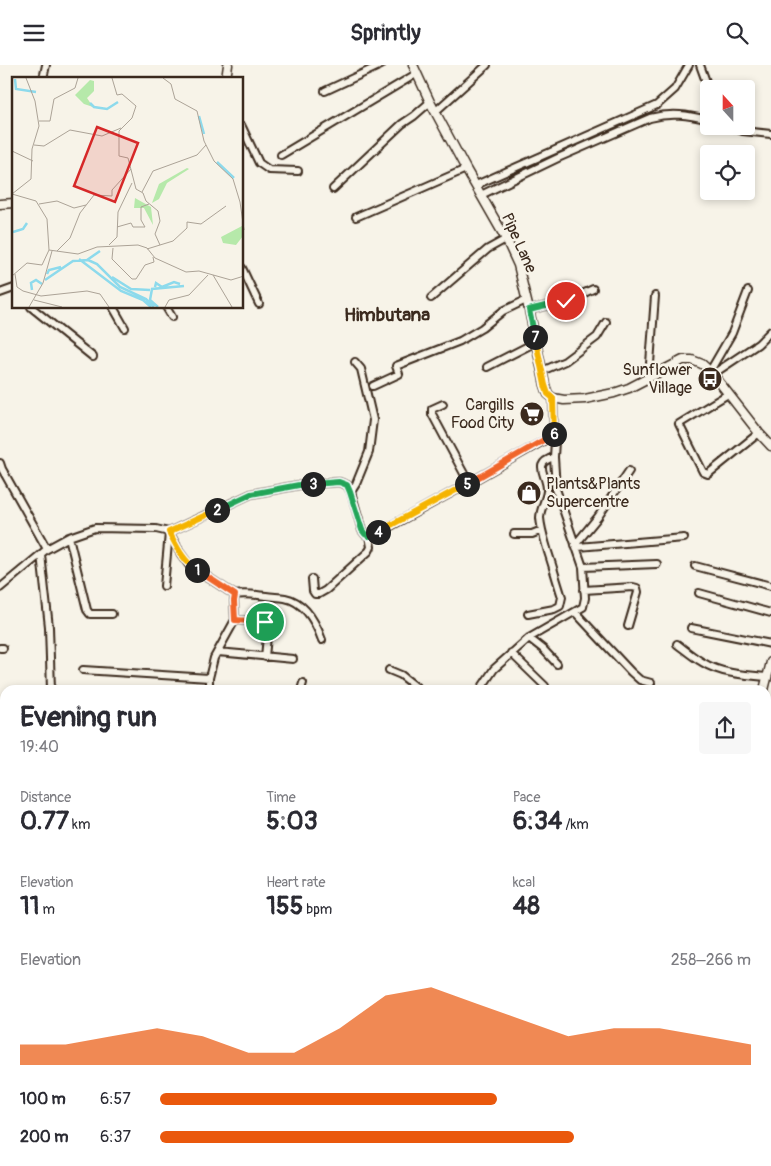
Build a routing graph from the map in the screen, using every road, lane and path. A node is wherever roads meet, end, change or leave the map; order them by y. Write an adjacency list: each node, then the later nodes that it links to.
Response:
1 (381, 65): 8 (street)
2 (413, 65): 6 (street, Pipe Lane)
3 (487, 65): 10 (street)
4 (689, 65): 18 (street)
5 (700, 65): 7 (street)
6 (416, 74): 9 (street, Pipe Lane); 15 (street)
7 (705, 80)
8 (324, 91)
9 (430, 101): 10 (street, Pipe Lane); 19 (street)
10 (436, 111): 16 (street, Pipe Lane)
11 (700, 118): 20 (street)
12 (244, 131): 17 (street)
13 (755, 132): 14 (street)
14 (771, 134)
15 (281, 155)
16 (466, 169): 18 (street, Pipe Lane); 21 (street)
17 (298, 171)
18 (476, 185): 20 (street, Pipe Lane)
19 (333, 189)
20 (481, 195): 22 (street, Pipe Lane)
21 (356, 217)
22 (506, 239): 29 (street); 30 (street, Pipe Lane)
23 (244, 273): 31 (street)
24 (593, 289): 35 (street)
25 (12, 291): 27 (street)
26 (748, 291): 45 (street)
27 (0, 293)
28 (655, 296): 46 (street)
29 (432, 298)
30 (526, 300): 35 (street, Pipe Lane); 47 (street)
31 (259, 305)
32 (33, 309): 41 (street)
33 (114, 309): 38 (street)
34 (167, 309): 36 (street)
35 (529, 310): 40 (street, Pipe Lane)
36 (172, 317)
37 (606, 321): 44 (street)
38 (125, 328)
39 (771, 331): 45 (street)
40 (536, 342): 43 (street); 44 (street, Pipe Lane)
41 (93, 357)
42 (355, 362): 58 (street)
43 (487, 367)
44 (542, 371): 49 (street, Pipe Lane)
45 (711, 372): 46 (street); 48 (street)
46 (649, 377): 49 (street)
47 (373, 387)
48 (728, 394): 51 (street); 51 (street)
49 (553, 398): 52 (street, Pipe Lane)
50 (443, 404): 57 (street)
51 (759, 433): 53 (street)
52 (554, 435): 54 (street, Pipe Lane); 57 (street)
53 (771, 446)
54 (554, 457): 59 (street); 65 (street, Pipe Lane)
55 (0, 463): 66 (street)
56 (629, 471): 65 (street)
57 (469, 483): 62 (street)
58 (350, 492): 60 (street); 62 (street)
59 (542, 530): 61 (street); 81 (street)
60 (169, 532): 63 (street); 72 (street); 77 (street)
61 (514, 534)
62 (369, 536): 71 (street)
63 (69, 537): 66 (street); 80 (street)
64 (684, 538): 65 (street)
65 (575, 545): 70 (street, Pipe Lane)
66 (47, 549): 67 (street)
67 (42, 554): 74 (street); 100 (street)
68 (657, 564): 70 (street)
69 (696, 566): 73 (street)
70 (583, 567): 75 (street, Pipe Lane)
71 (312, 579)
72 (164, 586)
73 (771, 586)
74 (0, 588)
75 (584, 590): 78 (street, Pipe Lane); 83 (street)
76 (699, 593): 79 (street)
77 (235, 595): 82 (street); 86 (street)
78 (575, 613): 85 (street); 99 (street)
79 (771, 613)
80 (112, 614)
81 (528, 614)
82 (235, 620): 89 (street); 91 (street)
83 (628, 626)
84 (691, 628): 87 (street)
85 (529, 638): 90 (street); 94 (street)
86 (322, 640)
87 (771, 643)
88 (677, 644): 98 (street)
89 (218, 652): 91 (street); 97 (street)
90 (511, 653): 103 (street); 104 (street)
91 (265, 657): 92 (street)
92 (293, 659)
93 (771, 662): 98 (street)
94 (557, 664)
95 (83, 670): 97 (street)
96 (389, 670): 102 (street)
97 (209, 677): 101 (street)
98 (767, 677): 105 (street)
99 (651, 683)
100 (51, 685)
101 (209, 685)
102 (414, 685)
103 (483, 685)
104 (544, 685)
105 (765, 685)

